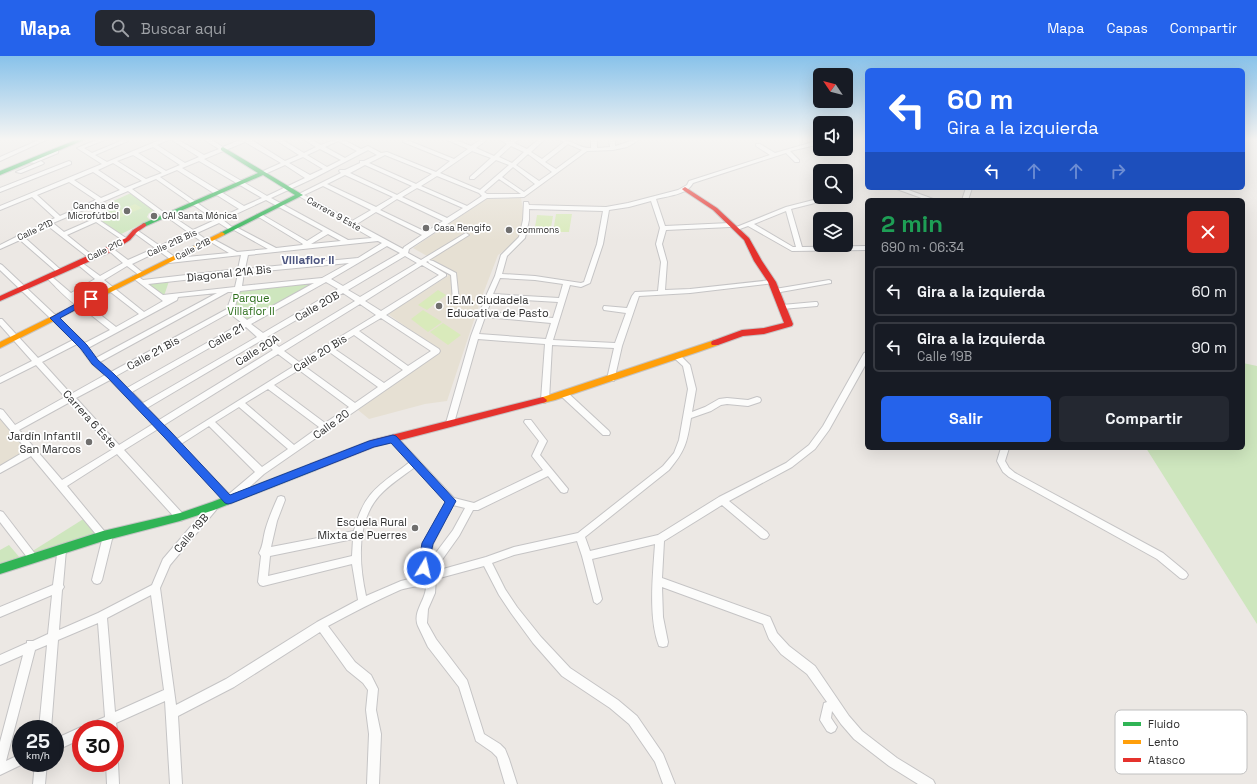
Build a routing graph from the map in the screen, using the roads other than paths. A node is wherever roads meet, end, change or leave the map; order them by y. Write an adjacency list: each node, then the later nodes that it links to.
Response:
1 (20, 173): 25 (street)
2 (46, 173): 25 (street)
3 (82, 173): 24 (street)
4 (99, 173): 34 (street)
5 (133, 173): 26 (street)
6 (166, 173): 20 (street, Calle 21D)
7 (185, 173): 36 (street)
8 (224, 173): 27 (street)
9 (263, 173): 27 (street, Calle 21C); 31 (street, Carrera 9 Este)
10 (303, 173): 21 (street)
11 (320, 173): 21 (street, Calle 21B Bis)
12 (345, 173): 28 (street, Calle 21B); 42 (street)
13 (387, 173): 30 (street)
14 (478, 173): 23 (street)
15 (504, 173): 22 (street, Calle 20B)
16 (524, 173): 29 (street)
17 (555, 173): 29 (street)
18 (718, 173): 33 (street)
19 (436, 174): 30 (street); 38 (street)
20 (156, 177): 26 (street, Calle 21D); 47 (street)
21 (311, 177): 28 (street); 31 (street, Calle 21B Bis)
22 (499, 177): 38 (street, Calle 20B); 39 (street)
23 (472, 178)
24 (69, 179): 37 (street); 45 (street)
25 (28, 180): 32 (street)
26 (145, 181): 34 (street, Calle 21D)
27 (239, 183): 36 (street, Calle 21C); 41 (street)
28 (324, 183): 40 (street, Calle 21B); 54 (street)
29 (539, 184): 39 (street)
30 (416, 186): 42 (street); 51 (street)
31 (289, 187): 40 (street, Carrera 9 Este); 41 (street, Calle 21B Bis)
32 (1, 188)
33 (685, 189): 44 (street); 64 (street)
34 (126, 190): 45 (street, Calle 21D); 57 (street)
35 (903, 190): 43 (street)
36 (216, 193): 47 (street, Calle 21C); 50 (street)
37 (32, 194): 49 (street); 58 (street)
38 (483, 194): 39 (street); 51 (street, Calle 20B)
39 (524, 194): 52 (street)
40 (300, 195): 48 (street, Calle 21B); 62 (street, Carrera 9 Este)
41 (265, 197): 48 (street); 50 (street, Calle 21B Bis)
42 (396, 197): 54 (street); 60 (street)
43 (927, 198)
44 (653, 199): 55 (street); 66 (street)
45 (101, 201): 58 (street, Calle 21D)
46 (813, 202): 53 (street)
47 (194, 203): 57 (street, Calle 21C); 59 (street)
48 (279, 205): 56 (street, Calle 21B); 69 (street)
49 (0, 208)
50 (242, 208): 59 (street, Calle 21B Bis)
51 (467, 208): 60 (street, Calle 20B)
52 (527, 208): 55 (street); 102 (street)
53 (788, 208): 63 (street); 86 (street)
54 (376, 209): 62 (street); 72 (street)
55 (606, 209): 108 (street)
56 (259, 215): 65 (street, Calle 21B); 75 (street)
57 (166, 216): 68 (street, Calle 21C); 70 (street)
58 (59, 218): 61 (street, Calle 21D)
59 (218, 220): 65 (street); 70 (street, Calle 21B Bis)
60 (448, 222): 72 (street, Calle 20B)
61 (49, 223): 71 (street); 74 (street, Calle 21D)
62 (352, 224): 67 (street, Carrera 9 Este)
63 (750, 224): 64 (street); 86 (street)
64 (734, 226): 66 (street); 109 (street)
65 (233, 228): 79 (street, Calle 21B); 81 (street)
66 (663, 228): 115 (street)
67 (363, 230): 76 (street, Carrera 9 Este); 80 (street)
68 (135, 231): 77 (street, Calle 21C); 85 (street)
69 (328, 231): 80 (street); 83 (street)
70 (193, 233): 79 (street); 85 (street, Calle 21B Bis)
71 (64, 234): 77 (street); 92 (street)
72 (427, 235): 90 (street, Calle 20B)
73 (466, 235): 95 (street, Calle 20A)
74 (19, 236): 84 (street, Calle 21D); 101 (street)
75 (295, 237): 83 (street); 89 (street)
76 (378, 239): 78 (street); 82 (street, Carrera 9 Este)
77 (126, 240): 88 (street, Calle 21C)
78 (369, 240): 80 (street); 93 (street)
79 (208, 241): 91 (street); 94 (street, Calle 21B)
80 (346, 241): 83 (street)
81 (258, 242): 89 (street); 91 (street)
82 (387, 243): 90 (street, Carrera 9 Este); 93 (street, Calle 21)
83 (305, 245): 89 (street)
84 (0, 247)
85 (161, 248): 94 (street); 98 (street, Calle 21B Bis)
86 (799, 248): 87 (street)
87 (865, 248)
88 (110, 249): 92 (street, Calle 21C); 98 (street)
89 (276, 250): 91 (street)
90 (406, 251): 95 (street, Carrera 9 Este); 114 (street, Calle 20B)
91 (240, 253): 94 (street); 100 (street)
92 (91, 257): 97 (street, Calle 21C)
93 (365, 258): 96 (street, Diagonal 21A Bis); 105 (street, Calle 21)
94 (171, 260): 104 (street, Calle 21B)
95 (425, 261): 121 (street, Calle 20A); 122 (street); 131 (street, Calle 20 Bis)
96 (330, 262): 100 (street, Diagonal 21A Bis); 105 (street)
97 (78, 263): 101 (street, Calle 21C); 106 (street)
98 (126, 264): 104 (street); 106 (street, Calle 21B Bis)
99 (0, 266): 111 (street)
100 (242, 271): 104 (street, Diagonal 21A Bis); 110 (street)
101 (60, 272): 103 (street, Calle 21C)
102 (498, 276): 108 (street); 117 (street)
103 (49, 277): 111 (street, Calle 21C); 116 (street)
104 (140, 278): 112 (street, Calle 21B); 119 (street)
105 (327, 279): 110 (street); 114 (street); 135 (street, Calle 21)
106 (98, 280): 112 (street); 116 (street, Calle 21B Bis)
107 (829, 282): 109 (street)
108 (567, 283): 120 (street)
109 (773, 286): 115 (street); 125 (street)
110 (238, 288): 113 (street); 127 (street)
111 (23, 289): 118 (street, Calle 21C); 132 (street)
112 (110, 290): 123 (street, Calle 21B); 130 (street)
113 (229, 290): 119 (street); 150 (street)
114 (343, 290): 121 (street); 140 (street, Calle 20B)
115 (661, 293): 128 (street)
116 (70, 296): 123 (street)
117 (489, 296): 120 (street); 129 (street)
118 (0, 299)
119 (165, 300): 130 (street)
120 (562, 300): 134 (street)
121 (360, 301): 131 (street); 147 (street, Calle 20A)
122 (456, 301)
123 (81, 304): 132 (street, Calle 21B); 136 (street)
124 (815, 304): 125 (street)
125 (782, 307): 148 (street, Calle 19B)
126 (606, 308): 128 (street)
127 (230, 310): 135 (street); 154 (street, Calle 21 Bis)
128 (629, 311): 144 (street)
129 (483, 314): 134 (street); 138 (street)
130 (144, 315): 136 (street)
131 (381, 315): 137 (street, Calle 20 Bis); 153 (street, Calle 20)
132 (54, 318): 139 (street, Calle 21B); 141 (street)
133 (0, 321): 139 (street, Carrera 6 Este)
134 (556, 321): 142 (street)
135 (246, 324): 140 (street); 159 (street, Calle 21)
136 (115, 330): 145 (street)
137 (354, 331): 146 (street, Calle 20 Bis); 153 (street)
138 (475, 336): 142 (street); 171 (street)
139 (15, 337): 143 (street, Calle 21B); 149 (street, Carrera 6 Este)
140 (264, 337): 147 (street); 166 (street, Calle 20B)
141 (77, 341): 145 (street); 149 (street)
142 (548, 342): 144 (street); 162 (street)
143 (0, 345)
144 (618, 346): 155 (street)
145 (84, 347): 150 (street)
146 (328, 348): 151 (street, Calle 20 Bis); 158 (street)
147 (279, 351): 151 (street); 172 (street, Calle 20A)
148 (676, 356): 155 (street, Calle 19B); 168 (street)
149 (37, 361): 156 (street); 161 (street, Carrera 6 Este)
150 (95, 362): 154 (street)
151 (300, 366): 157 (street, Calle 20 Bis); 165 (street)
152 (864, 367): 190 (street)
153 (408, 370): 158 (street, Calle 20)
154 (111, 376): 159 (street); 161 (street, Calle 21 Bis)
155 (611, 378): 160 (street, Calle 19B)
156 (0, 380)
157 (268, 385): 164 (street, Calle 20 Bis); 173 (street)
158 (384, 387): 165 (street, Calle 20)
159 (126, 392): 166 (street)
160 (565, 395): 162 (street, Calle 19B); 175 (street)
161 (71, 397): 174 (street, Calle 21 Bis); 178 (street, Carrera 6 Este)
162 (545, 400): 171 (street, Calle 19B)
163 (757, 400): 168 (street)
164 (240, 403): 169 (street, Calle 20 Bis); 179 (street)
165 (354, 407): 173 (street, Calle 20)
166 (141, 408): 172 (street)
167 (0, 412): 174 (street)
168 (688, 416): 199 (street)
169 (210, 422): 177 (street, Calle 20 Bis); 184 (street)
170 (528, 422): 185 (street)
171 (450, 423): 176 (street, Calle 19B)
172 (158, 425): 177 (street); 178 (street, Calle 20A)
173 (326, 428): 179 (street, Calle 20)
174 (14, 429): 181 (street)
175 (606, 433)
176 (393, 438): 182 (street); 188 (street, Calle 19B)
177 (176, 443): 188 (street)
178 (119, 450): 186 (street, Calle 20A); 195 (street, Carrera 6 Este)
179 (294, 450): 184 (street, Calle 20)
180 (1004, 450): 208 (street)
181 (32, 451): 183 (street); 186 (street)
182 (415, 462): 191 (street); 196 (street)
183 (0, 470)
184 (261, 472): 188 (street, Calle 20)
185 (548, 472): 187 (street); 193 (street)
186 (61, 485): 198 (street)
187 (564, 489)
188 (228, 500): 192 (street, Calle 19B)
189 (281, 500): 202 (street)
190 (722, 500): 197 (street); 200 (street)
191 (451, 501): 193 (street); 209 (street)
192 (214, 506): 195 (street); 213 (street, Calle 19B)
193 (471, 506): 209 (street)
194 (0, 515): 204 (street)
195 (180, 517): 198 (street)
196 (358, 534): 202 (street); 205 (street)
197 (764, 535)
198 (106, 536): 201 (street); 210 (street)
199 (580, 536): 203 (street); 206 (street)
200 (660, 539): 203 (street); 211 (street)
201 (61, 550): 204 (street); 212 (street)
202 (264, 553): 205 (street)
203 (587, 556): 214 (street)
204 (33, 558): 207 (street)
205 (357, 559): 215 (street)
206 (486, 561): 209 (street); 240 (street)
207 (0, 570)
208 (1183, 575)
209 (427, 578): 215 (street); 239 (street)
210 (97, 580)
211 (657, 581): 220 (street); 224 (street)
212 (59, 587): 216 (street); 219 (street)
213 (155, 588): 217 (street); 223 (street)
214 (597, 599)
215 (363, 602): 218 (street)
216 (0, 612)
217 (102, 616): 219 (street); 227 (street)
218 (321, 625): 225 (street); 238 (street)
219 (55, 636): 221 (street); 226 (street)
220 (663, 642)
221 (30, 646): 222 (street); 230 (street)
222 (0, 660)
223 (170, 693): 225 (street); 228 (street)
224 (834, 705): 229 (street); 241 (street)
225 (172, 712): 237 (street)
226 (46, 720)
227 (111, 720)
228 (119, 720)
229 (831, 728)
230 (0, 762)
231 (12, 764): 232 (street)
232 (0, 769)
233 (41, 772): 235 (street)
234 (112, 772): 236 (street)
235 (39, 784)
236 (113, 784)
237 (176, 784)
238 (374, 784)
239 (510, 784)
240 (669, 784)
241 (929, 784)

